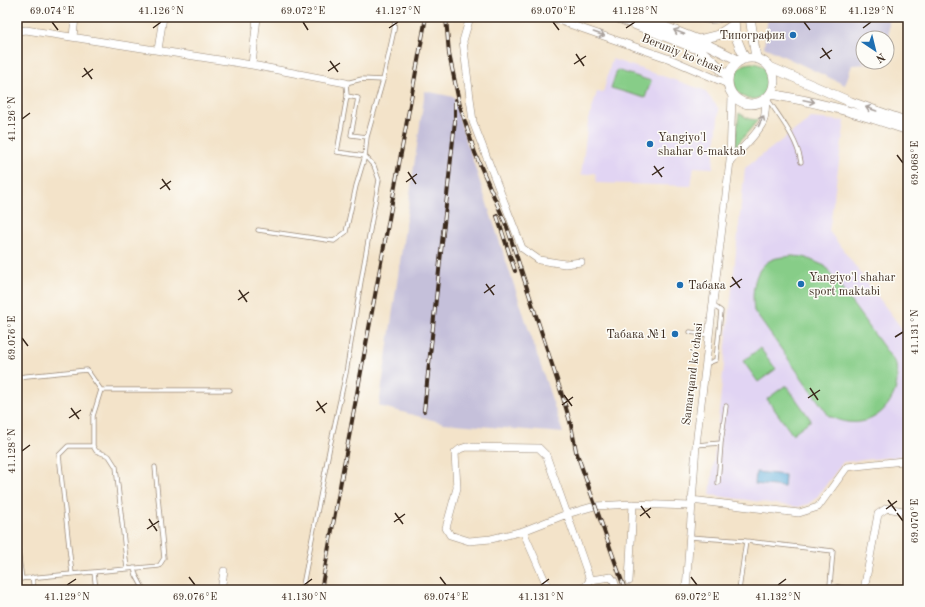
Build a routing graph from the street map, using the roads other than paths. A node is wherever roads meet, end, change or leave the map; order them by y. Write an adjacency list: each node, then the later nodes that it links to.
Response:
1 (75, 17): 15 (street)
2 (163, 17): 17 (street)
3 (256, 17): 20 (street)
4 (395, 17): 22 (lane)
5 (470, 17): 37 (street)
6 (549, 17): 12 (street, Beruniy ko'chasi)
7 (616, 17): 23 (main road, Beruniy ko'chasi)
8 (640, 17): 16 (main road, Beruniy ko'chasi, one-way to 8)
9 (699, 17): 10 (street)
10 (724, 17)
11 (750, 17): 18 (main road)
12 (560, 19): 23 (street, Beruniy ko'chasi, one-way to 23)
13 (733, 21): 16 (main road); 19 (main road)
14 (17, 31): 15 (street)
15 (73, 37): 17 (street)
16 (698, 40): 19 (main road, Beruniy ko'chasi)
17 (158, 50): 20 (street)
18 (756, 58): 19 (main road); 21 (main road)
19 (742, 60): 23 (main road, Beruniy ko'chasi)
20 (252, 65): 24 (street)
21 (770, 67): 27 (main road); 29 (main road, one-way to 21)
22 (383, 80): 24 (lane); 31 (lane)
23 (728, 81): 25 (main road, Beruniy ko'chasi)
24 (346, 83): 26 (lane)
25 (732, 94): 27 (main road); 34 (street, Samarqand ko'chasi)
26 (347, 96): 31 (lane); 33 (lane)
27 (768, 97): 30 (main road, one-way to 30); 34 (street, one-way to 27); 35 (lane)
28 (17, 109): 32 (street)
29 (908, 122)
30 (908, 130)
31 (367, 137): 33 (lane)
32 (17, 146)
33 (365, 156): 36 (lane); 74 (lane)
34 (730, 161): 38 (street, Samarqand ko'chasi)
35 (801, 162)
36 (258, 230)
37 (581, 262)
38 (713, 305): 40 (street, Samarqand ko'chasi); 41 (lane)
39 (690, 332): 40 (lane)
40 (709, 335): 41 (street, Samarqand ko'chasi)
41 (706, 364): 47 (street, Samarqand ko'chasi)
42 (17, 377): 43 (lane)
43 (101, 390): 44 (lane); 48 (lane)
44 (230, 390)
45 (726, 406): 46 (lane)
46 (721, 443): 47 (lane); 51 (lane)
47 (696, 445): 52 (street, Samarqand ko'chasi)
48 (93, 446): 61 (lane); 64 (lane)
49 (908, 458): 52 (street)
50 (154, 467): 60 (lane)
51 (718, 483)
52 (691, 503): 53 (street); 57 (street, Samarqand ko'chasi)
53 (633, 504): 55 (street); 69 (street)
54 (908, 512): 81 (street)
55 (567, 514): 56 (street); 56 (street); 68 (street)
56 (523, 531): 75 (street)
57 (689, 537): 58 (lane); 78 (street, Samarqand ko'chasi)
58 (746, 541): 79 (lane); 80 (lane)
59 (17, 544): 67 (lane)
60 (134, 568): 61 (lane); 72 (lane)
61 (127, 569): 63 (lane)
62 (224, 571): 73 (street)
63 (94, 572): 64 (lane); 71 (lane)
64 (72, 574): 65 (lane)
65 (32, 578): 67 (lane); 70 (lane)
66 (17, 579): 67 (lane)
67 (22, 579)
68 (590, 580): 76 (street); 77 (street)
69 (629, 581)
70 (34, 590)
71 (96, 590)
72 (144, 590)
73 (222, 590)
74 (302, 590)
75 (549, 590)
76 (578, 590)
77 (617, 590)
78 (686, 590)
79 (740, 590)
80 (851, 590)
81 (864, 590)

